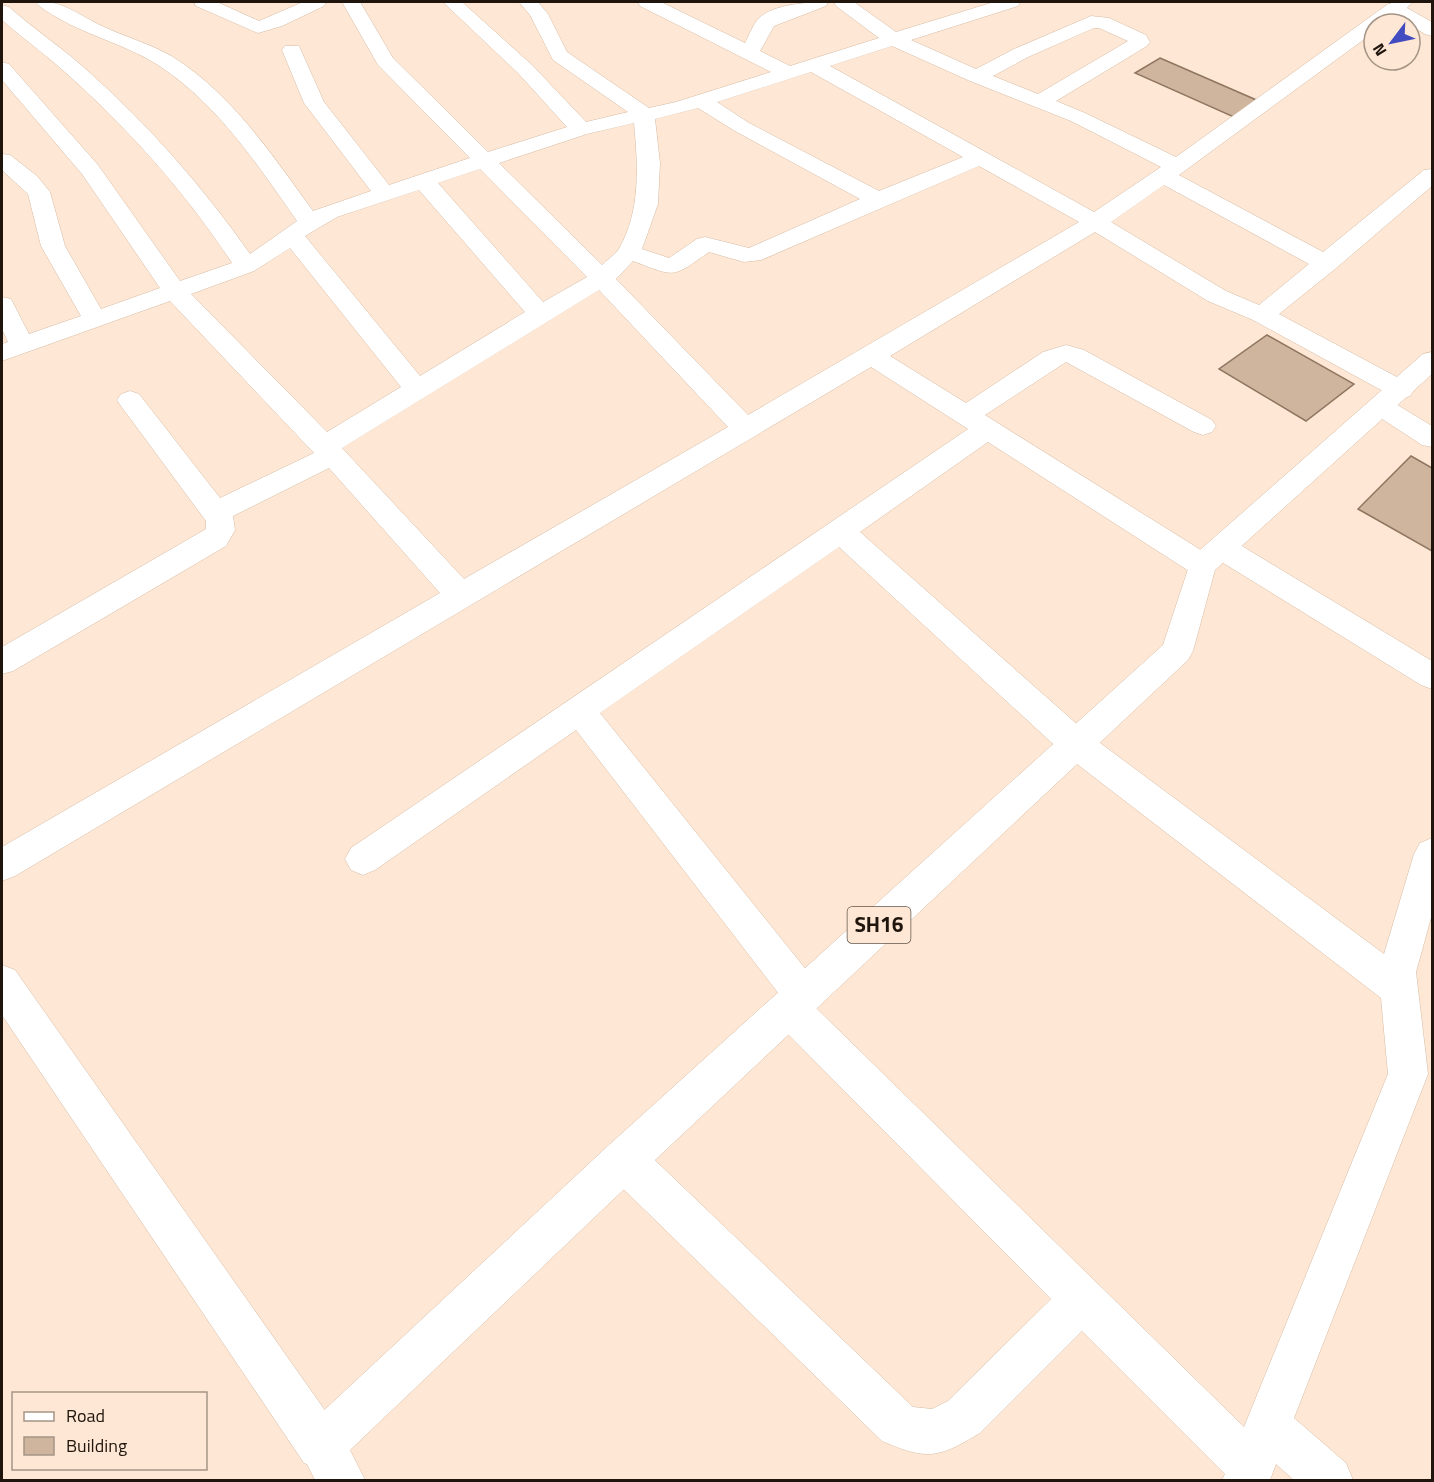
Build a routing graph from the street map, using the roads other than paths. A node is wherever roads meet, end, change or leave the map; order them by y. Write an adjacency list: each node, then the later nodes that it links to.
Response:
1 (45, 2): 35 (street)
2 (203, 2): 3 (street)
3 (317, 2)
4 (351, 2): 28 (street)
5 (452, 2): 25 (street)
6 (528, 2): 24 (street)
7 (647, 2): 16 (street)
8 (819, 2): 16 (street)
9 (843, 2): 14 (street)
10 (1011, 2): 14 (street)
11 (1390, 4): 13 (street); 29 (street)
12 (2, 11): 38 (street)
13 (1432, 30)
14 (894, 40): 17 (street); 20 (street)
15 (292, 50): 32 (street)
16 (749, 53): 19 (street)
17 (813, 66): 19 (street); 26 (street)
18 (2, 68): 21 (street)
19 (789, 73): 22 (street)
20 (977, 77): 23 (street); 23 (street)
21 (10, 89): 40 (street)
22 (701, 101): 24 (street); 33 (street)
23 (1041, 101): 29 (street)
24 (644, 114): 25 (street); 36 (street)
25 (581, 129): 28 (street)
26 (980, 158): 33 (street); 34 (street)
27 (2, 160): 44 (street)
28 (484, 160): 31 (street); 39 (street)
29 (1170, 170): 34 (street); 37 (street)
30 (1432, 175): 37 (street)
31 (423, 180): 32 (street); 42 (street)
32 (384, 193): 35 (street)
33 (878, 200): 36 (street)
34 (1095, 222): 43 (street); 46 (street)
35 (301, 228): 38 (street); 48 (street)
36 (629, 252): 39 (street)
37 (1327, 264): 43 (street)
38 (246, 266): 40 (street)
39 (602, 279): 42 (street); 53 (street)
40 (174, 291): 44 (street); 55 (street)
41 (2, 304): 45 (street)
42 (540, 314): 48 (street)
43 (1262, 315): 49 (street)
44 (95, 319): 45 (street)
45 (12, 349)
46 (872, 355): 51 (street); 53 (street)
47 (1432, 360): 49 (street)
48 (417, 389): 55 (street)
49 (1392, 398): 54 (street); 58 (street)
50 (130, 400): 56 (street)
51 (977, 422): 52 (street); 57 (street); 58 (street)
52 (1203, 426)
53 (746, 429): 59 (street)
54 (1432, 438)
55 (329, 451): 56 (street); 59 (street)
56 (215, 513): 60 (street)
57 (839, 530): 62 (street); 63 (street)
58 (1212, 557): 61 (street); 63 (street, SH16)
59 (461, 596): 66 (street)
60 (2, 662)
61 (1432, 676)
62 (579, 710): 65 (street); 69 (street)
63 (1076, 744): 68 (street); 69 (street, SH16)
64 (1432, 854): 68 (street)
65 (363, 860)
66 (2, 865)
67 (2, 983): 73 (street)
68 (1398, 988): 72 (street)
69 (796, 1002): 70 (street, SH16); 71 (street)
70 (624, 1160): 71 (street); 73 (street, SH16)
71 (1083, 1299): 74 (street)
72 (1268, 1426): 74 (street); 75 (street)
73 (336, 1472)
74 (1248, 1474)
75 (1329, 1480)

